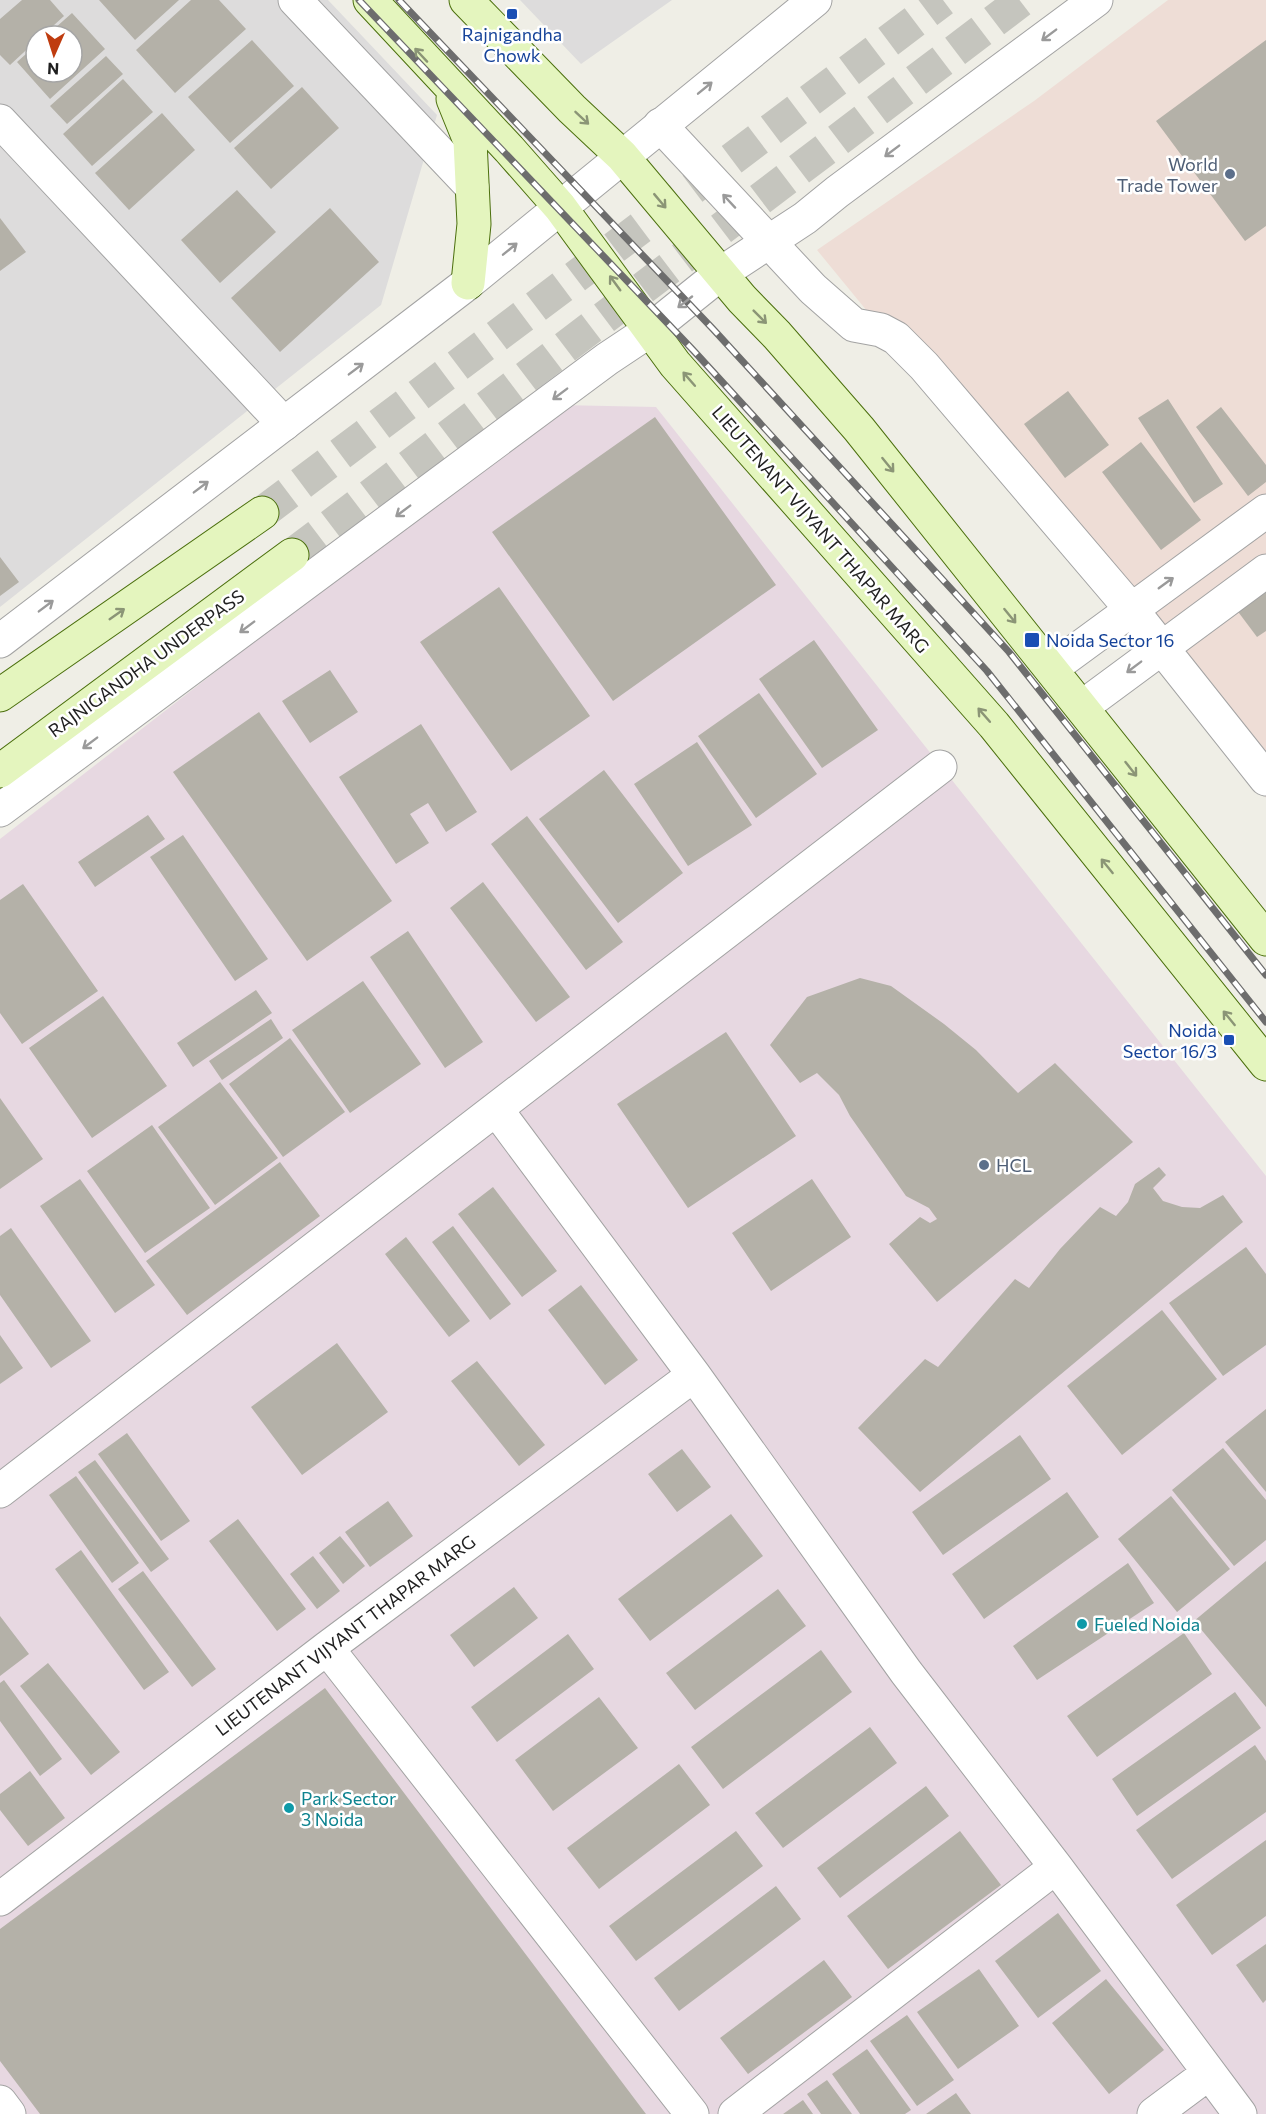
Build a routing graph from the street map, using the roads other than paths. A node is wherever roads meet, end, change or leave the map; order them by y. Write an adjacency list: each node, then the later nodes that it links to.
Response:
1 (295, 0): 10 (street)
2 (370, 0): 6 (main road, LIEUTENANT VIJYANT THAPAR MARG, one-way to 2)
3 (466, 0): 9 (main road, one-way to 9)
4 (814, 0): 7 (street, one-way to 4)
5 (1096, 0): 12 (street, one-way to 12)
6 (447, 83): 10 (main road); 11 (main road, LIEUTENANT VIJYANT THAPAR MARG)
7 (660, 125): 9 (street); 12 (street, one-way to 7)
8 (5, 137): 16 (street)
9 (622, 156): 11 (street); 13 (main road, one-way to 13)
10 (472, 187): 14 (main road)
11 (560, 207): 14 (street, one-way to 11); 15 (main road, LIEUTENANT VIJYANT THAPAR MARG, one-way to 11)
12 (769, 243): 13 (street); 21 (street)
13 (720, 274): 15 (street, one-way to 15); 24 (main road, one-way to 24)
14 (468, 283): 16 (street, one-way to 14)
15 (650, 331): 30 (street, one-way to 30); 32 (main road, LIEUTENANT VIJYANT THAPAR MARG, one-way to 15)
16 (284, 424): 22 (street, one-way to 16)
17 (1266, 511): 21 (street, one-way to 17)
18 (262, 513): 25 (main road, one-way to 18)
19 (292, 555): 28 (main road, RAJNIGANDHA UNDERPASS)
20 (1266, 571): 23 (street)
21 (1131, 609): 23 (street); 24 (street)
22 (0, 641)
23 (1161, 647): 26 (street, one-way to 26); 29 (street)
24 (1052, 668): 26 (main road)
25 (0, 695)
26 (1082, 707): 31 (main road, one-way to 31)
27 (940, 767): 33 (street)
28 (0, 771)
29 (1266, 779)
30 (0, 810)
31 (1266, 939)
32 (1266, 1064)
33 (496, 1109): 34 (street); 35 (street)
34 (694, 1375): 36 (street, LIEUTENANT VIJYANT THAPAR MARG); 37 (street)
35 (0, 1491)
36 (327, 1648): 38 (street, LIEUTENANT VIJYANT THAPAR MARG); 42 (street)
37 (1056, 1867): 39 (street); 43 (street)
38 (0, 1899)
39 (1209, 2073): 44 (street); 45 (street)
40 (0, 2102): 41 (street)
41 (9, 2114)
42 (692, 2114)
43 (735, 2114)
44 (1154, 2114)
45 (1240, 2114)

